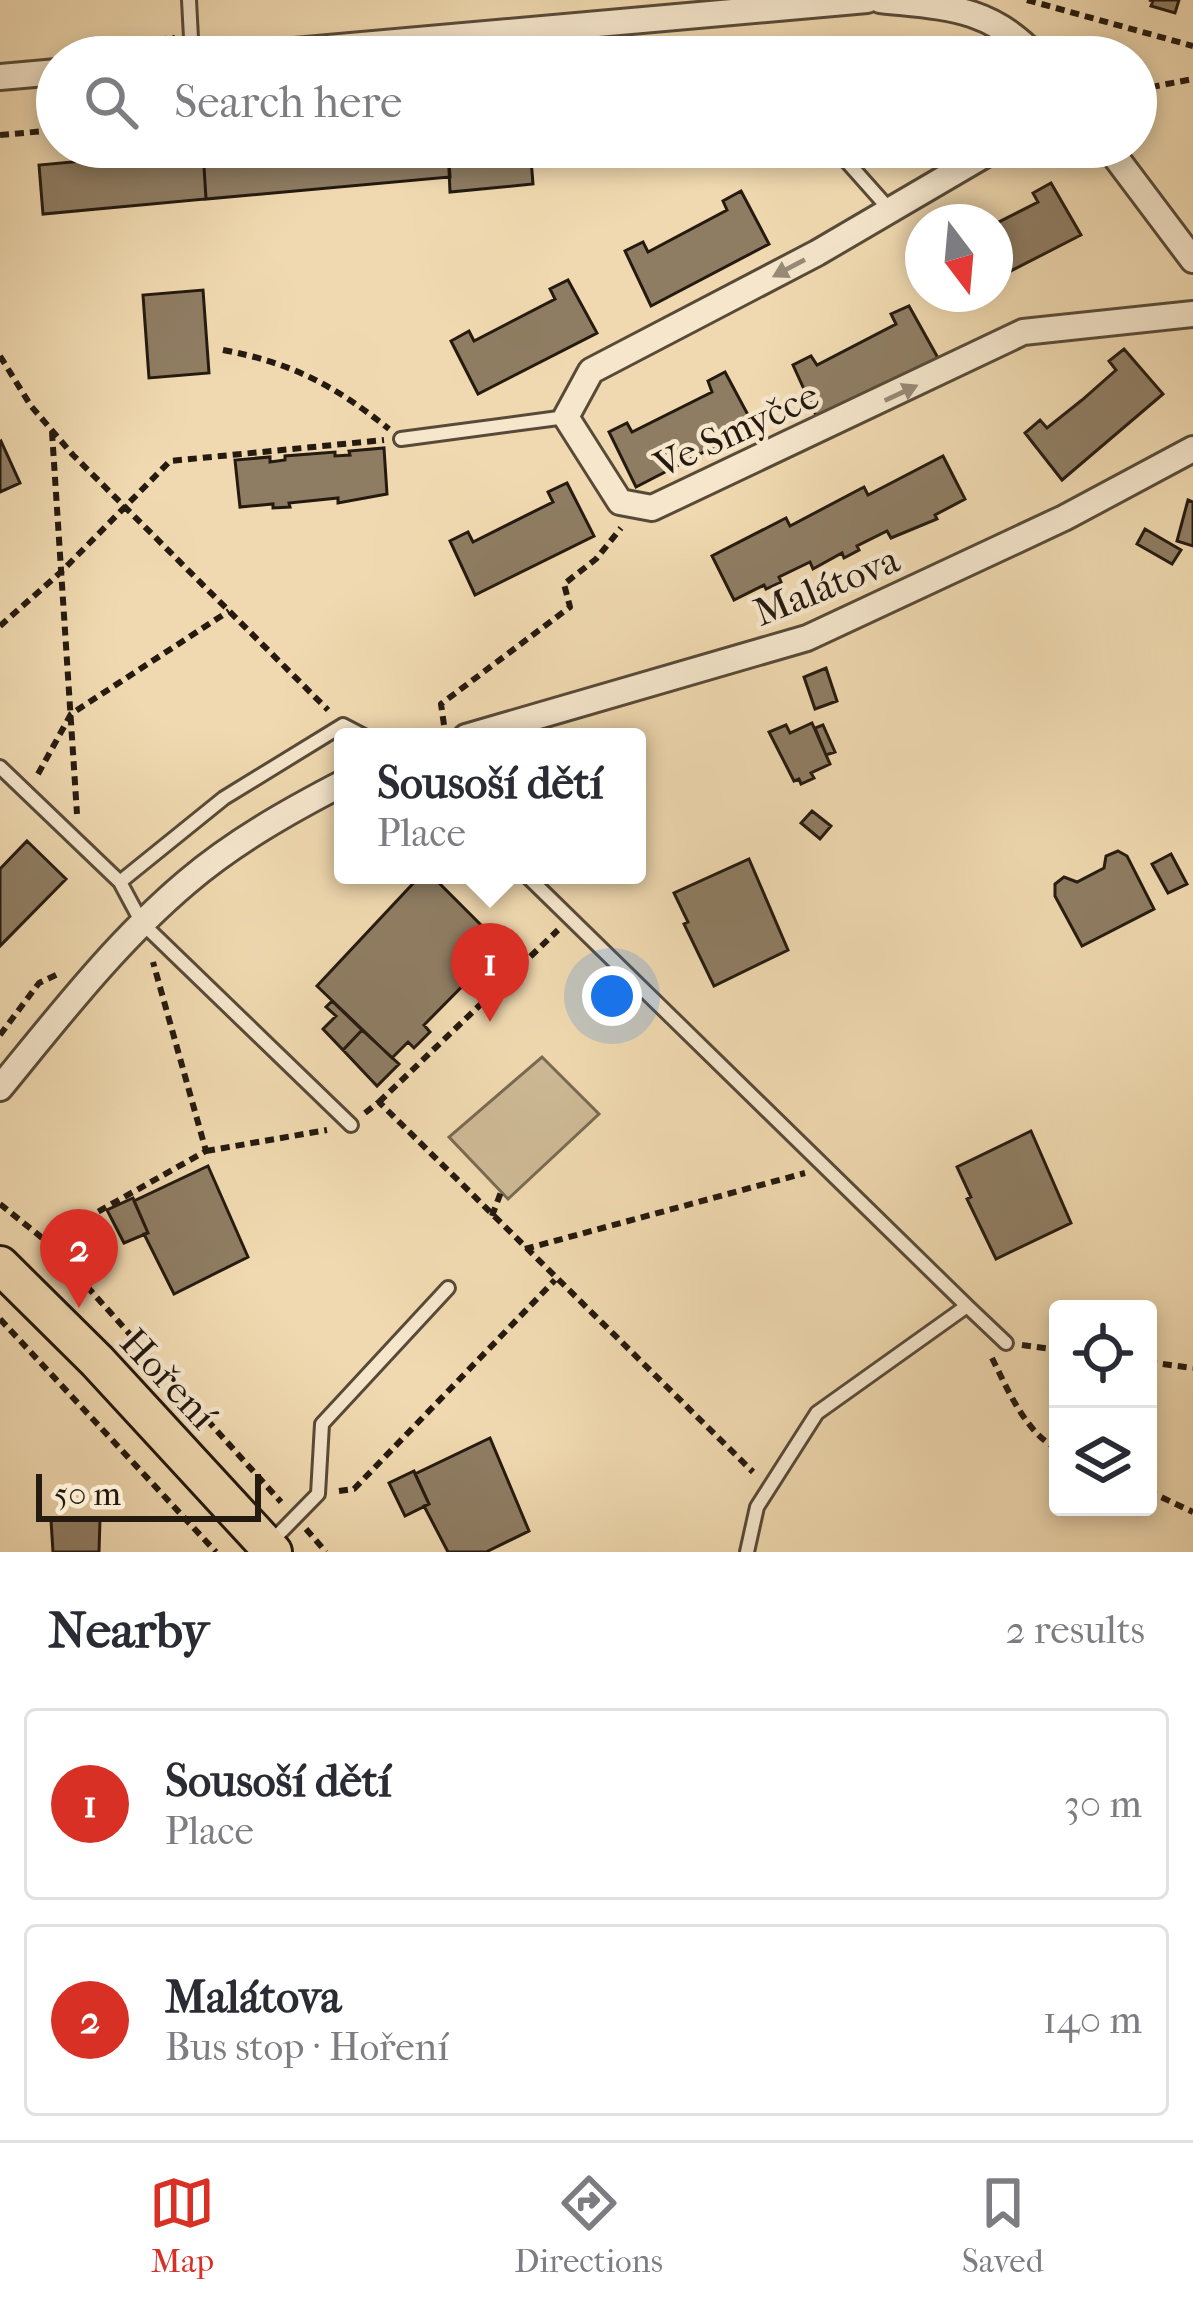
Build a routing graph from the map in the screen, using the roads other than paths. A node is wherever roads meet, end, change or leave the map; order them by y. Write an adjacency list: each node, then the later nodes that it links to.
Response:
1 (189, 0): 4 (lane)
2 (867, 0): 5 (street)
3 (880, 0): 6 (street)
4 (191, 36)
5 (463, 36)
6 (1012, 36)
7 (36, 74): 8 (street)
8 (0, 77)
9 (853, 168): 12 (lane)
10 (962, 168): 12 (street)
11 (1124, 168): 13 (street)
12 (890, 210): 15 (street, one-way to 15)
13 (1193, 260)
14 (1193, 314): 15 (street, Ve Smyčce, one-way to 14)
15 (566, 417): 16 (lane)
16 (401, 439)
17 (1193, 449): 18 (street, Malátova)
18 (479, 728)
19 (334, 731): 22 (lane)
20 (0, 767): 22 (lane)
21 (334, 788): 24 (street)
22 (121, 882): 24 (lane)
23 (536, 884): 29 (lane)
24 (142, 923): 25 (street); 26 (lane)
25 (0, 1088)
26 (351, 1125)
27 (0, 1265): 31 (main road, Hoření)
28 (448, 1288): 31 (lane)
29 (967, 1306): 30 (lane); 32 (lane)
30 (1006, 1343)
31 (270, 1549)
32 (747, 1552)

